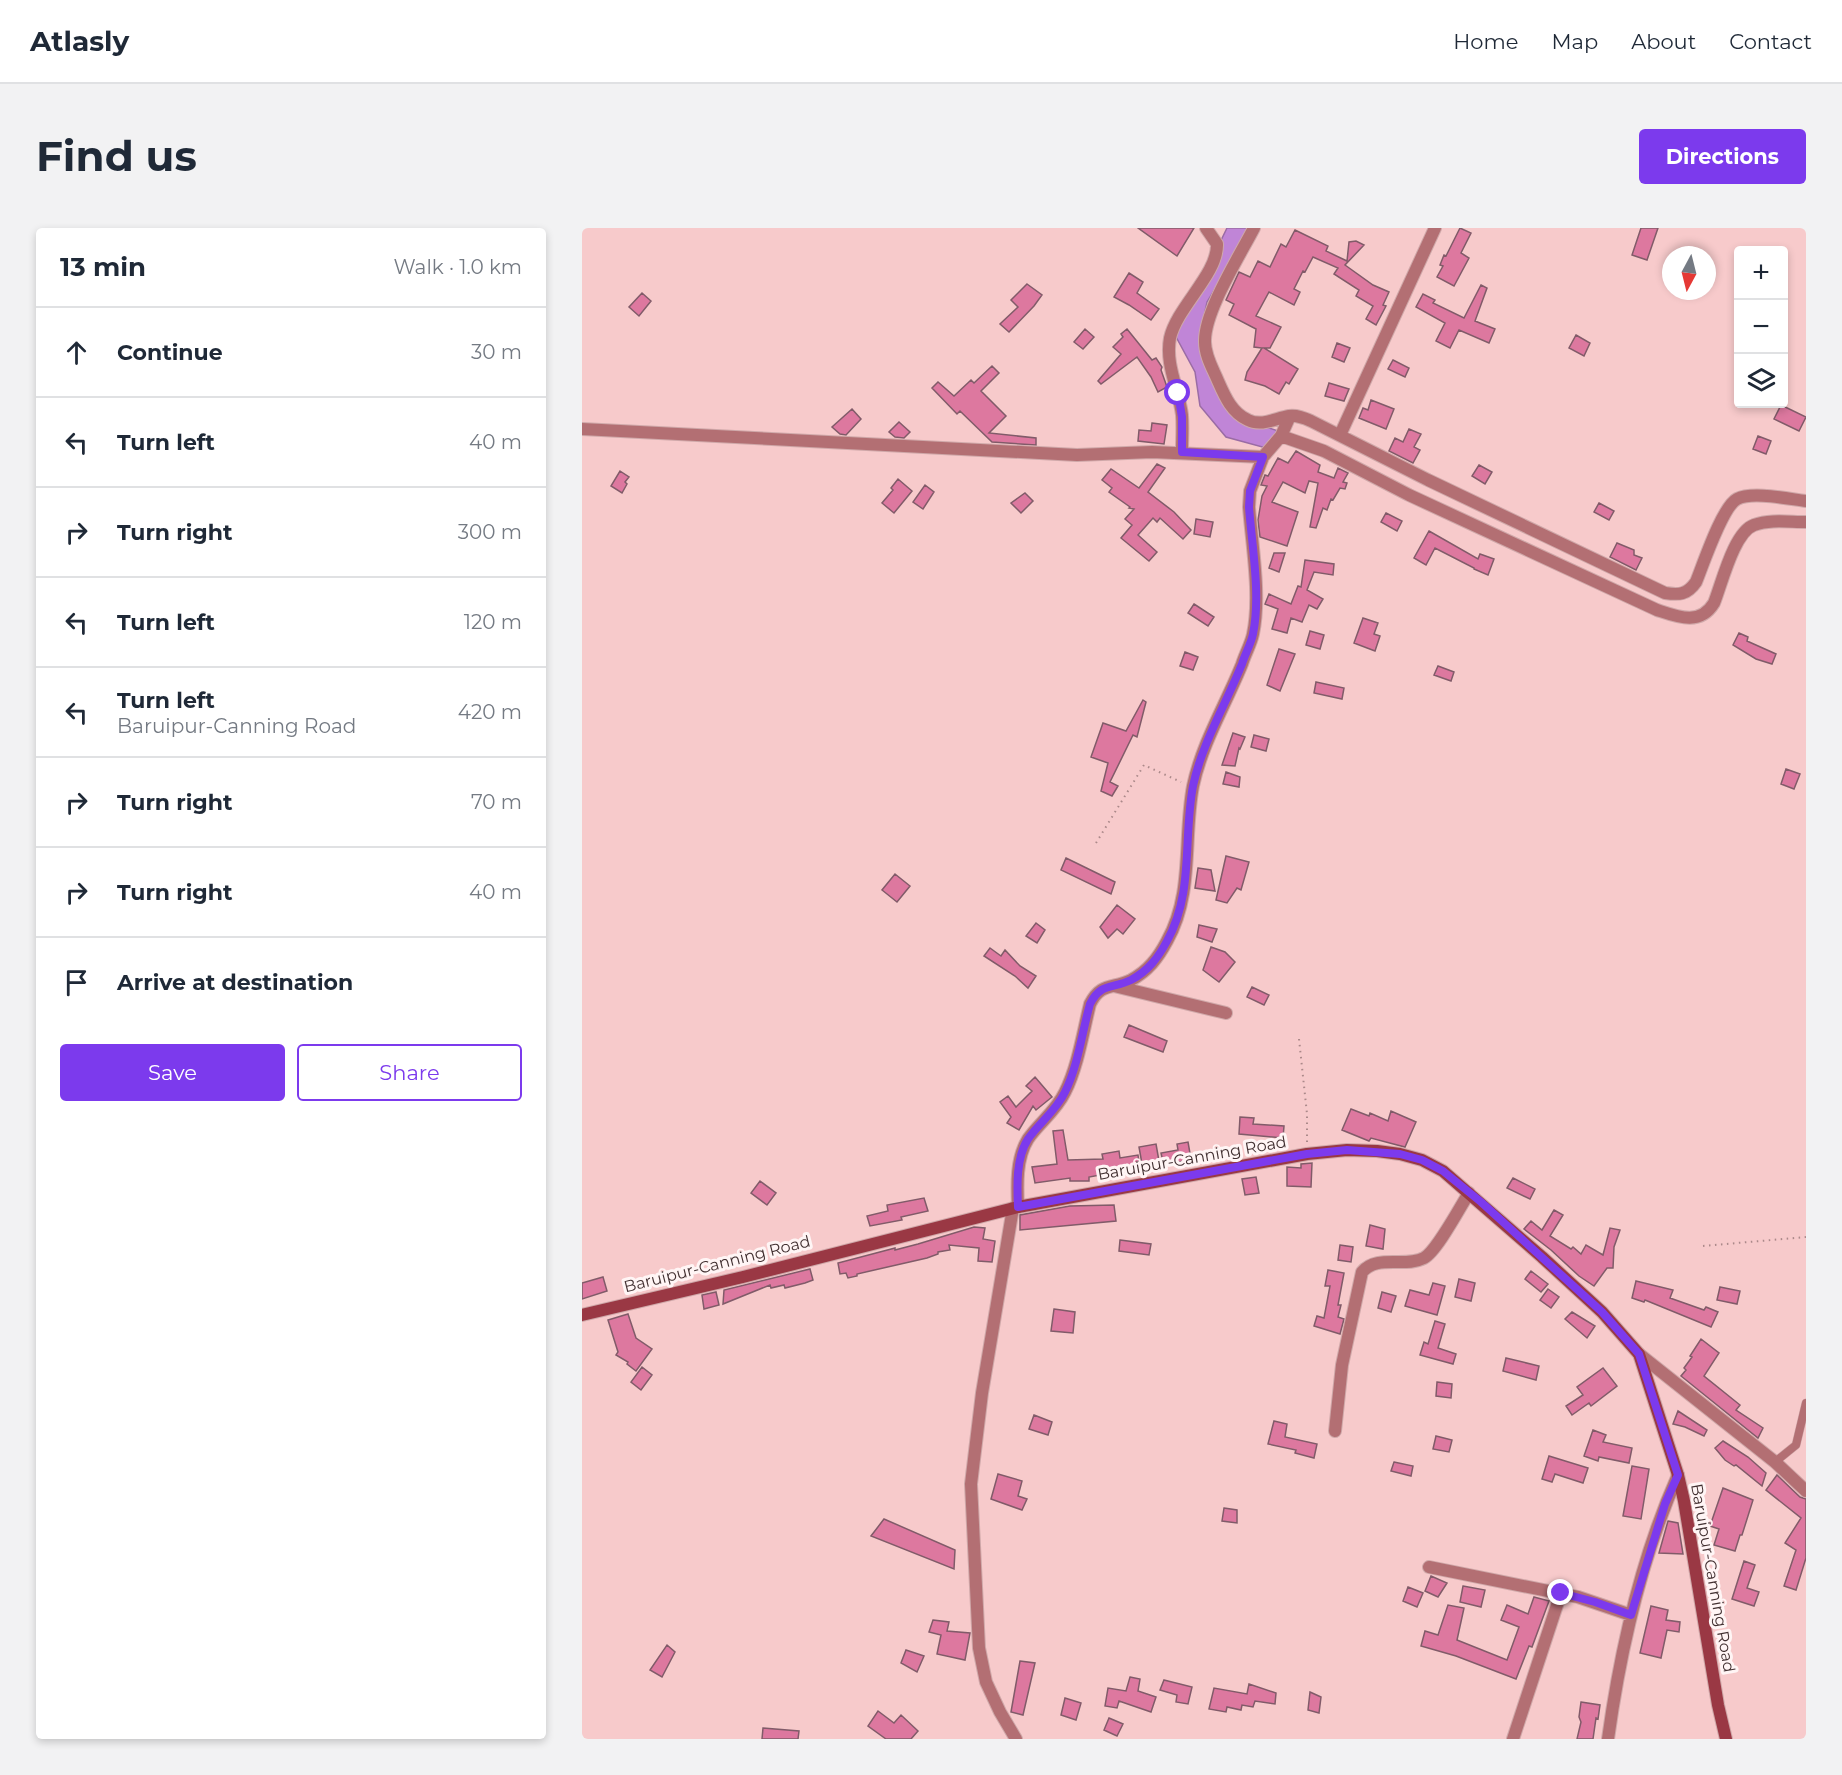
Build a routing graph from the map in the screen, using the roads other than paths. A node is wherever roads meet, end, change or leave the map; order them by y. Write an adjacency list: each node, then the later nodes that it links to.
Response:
1 (1206, 228): 8 (street)
2 (1254, 228): 4 (street)
3 (1435, 228): 6 (street)
4 (1290, 416): 6 (street); 7 (street)
5 (582, 429): 8 (street)
6 (1340, 435): 10 (street)
7 (1281, 436): 9 (street); 11 (street)
8 (1182, 452): 9 (street)
9 (1263, 457): 12 (street)
10 (1806, 501)
11 (1806, 522)
12 (1110, 985): 13 (street); 15 (street)
13 (1226, 1012)
14 (1469, 1193): 15 (main road, Baruipur-Canning Road); 17 (main road, Baruipur-Canning Road); 19 (street)
15 (1015, 1208): 16 (main road, Baruipur-Canning Road); 26 (street)
16 (582, 1315)
17 (1639, 1354): 20 (street); 21 (main road, Baruipur-Canning Road)
18 (1806, 1403): 20 (lane)
19 (1335, 1431)
20 (1775, 1462): 22 (street)
21 (1678, 1475): 25 (street); 29 (main road, Baruipur-Canning Road)
22 (1806, 1491)
23 (1428, 1567): 24 (street)
24 (1561, 1593): 25 (street); 27 (street)
25 (1631, 1615): 28 (street)
26 (1016, 1739)
27 (1513, 1739)
28 (1608, 1739)
29 (1726, 1739)

